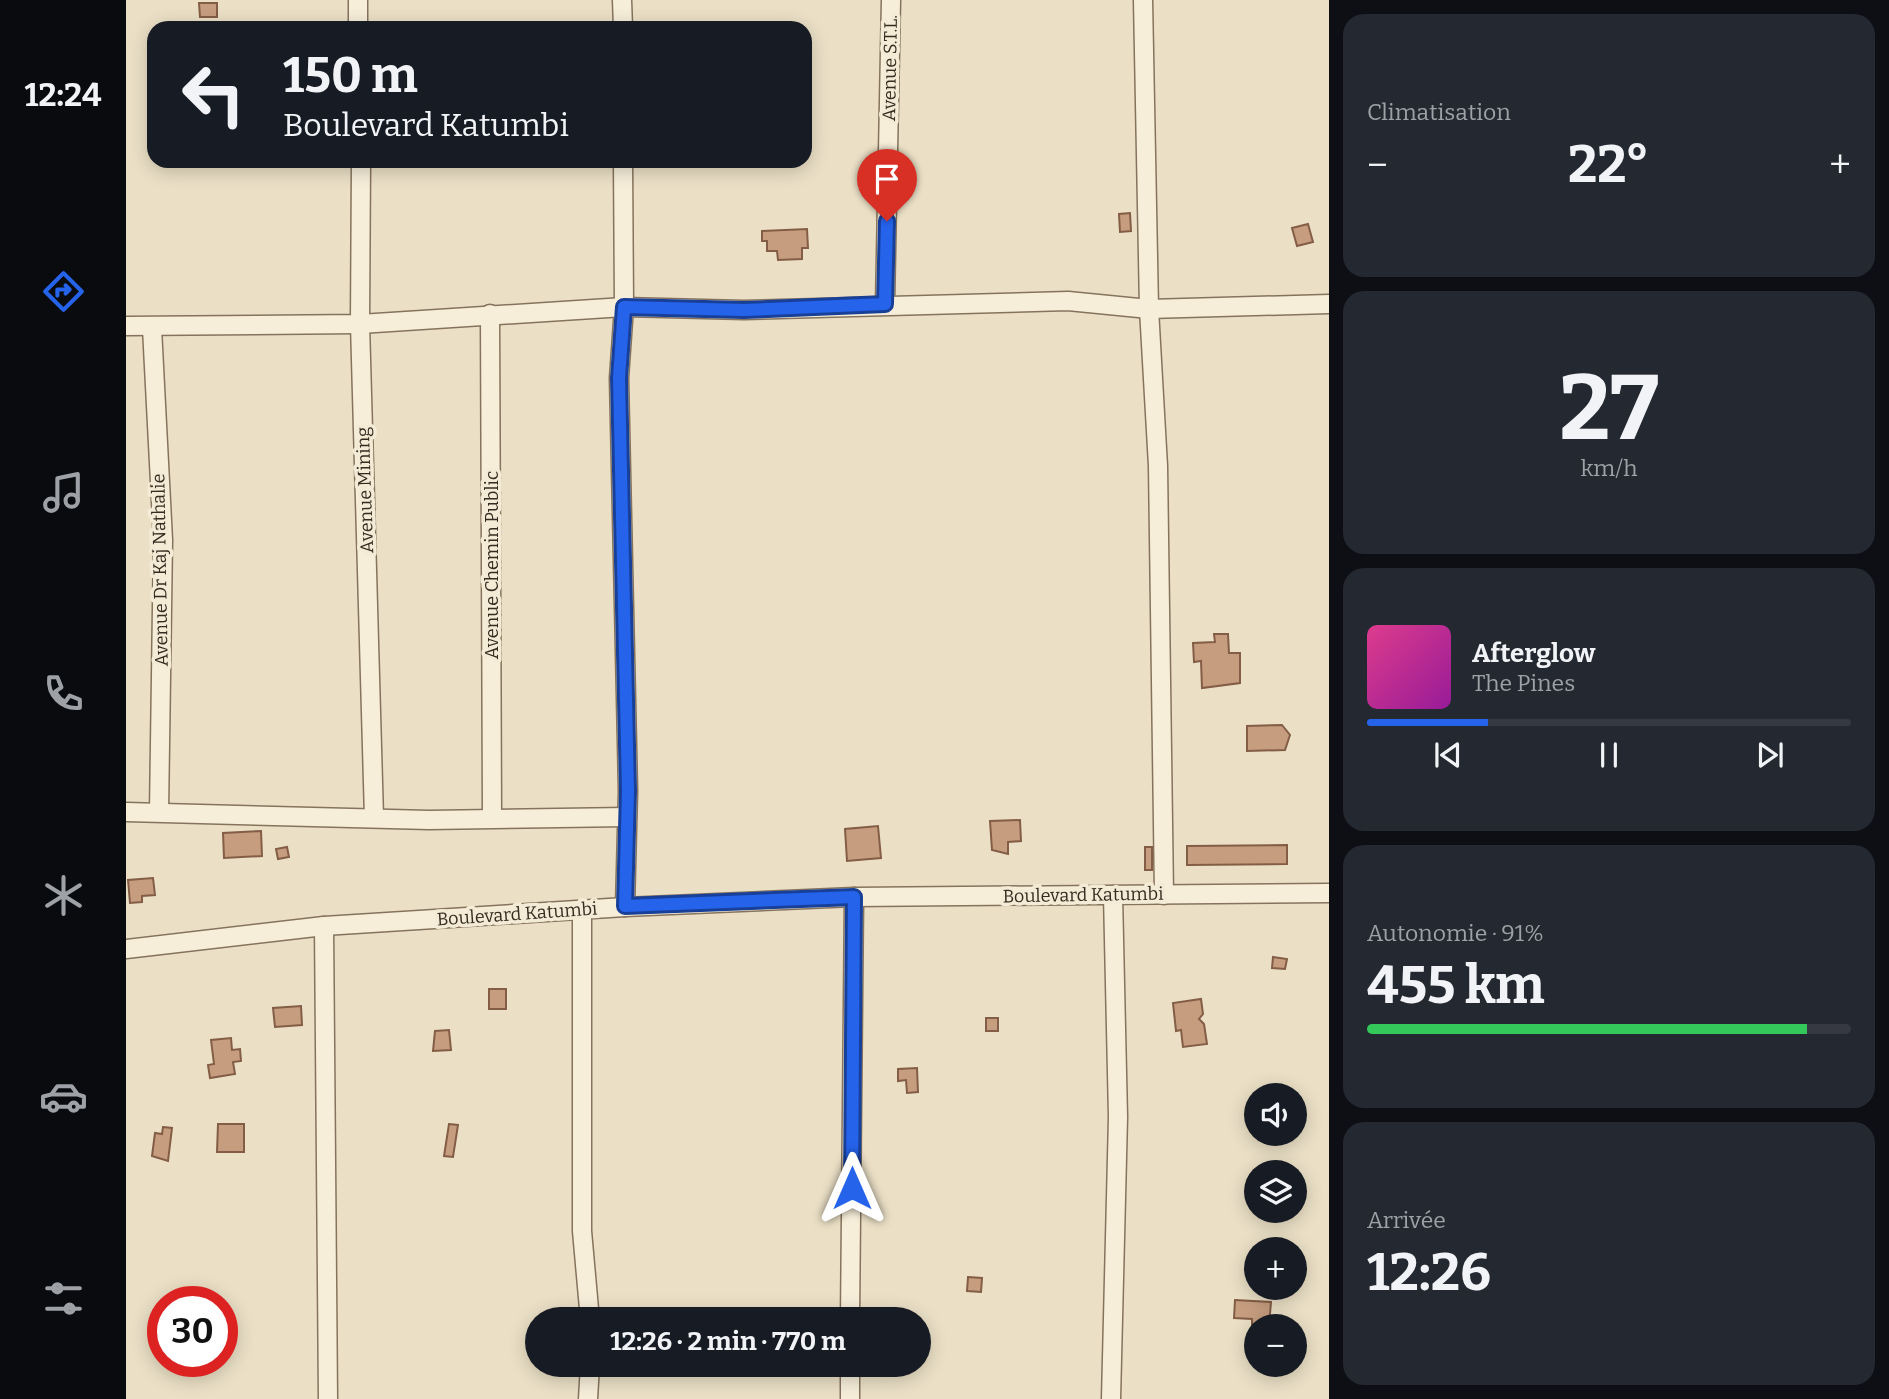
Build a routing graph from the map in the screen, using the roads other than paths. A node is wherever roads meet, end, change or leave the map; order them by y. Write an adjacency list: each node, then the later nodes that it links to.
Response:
1 (358, 0): 5 (street)
2 (622, 0): 6 (street)
3 (891, 0): 9 (street, Avenue S.T.L.)
4 (1143, 0): 12 (street)
5 (358, 21)
6 (623, 21)
7 (361, 168): 14 (street, Avenue Mining)
8 (623, 168): 11 (street)
9 (885, 304): 11 (street); 12 (street)
10 (1329, 304): 12 (street)
11 (624, 307): 13 (street); 20 (street)
12 (1149, 309): 24 (street)
13 (490, 314): 14 (street); 19 (street, Avenue Chemin Public)
14 (360, 324): 16 (street); 21 (street, Avenue Mining)
15 (126, 326): 16 (street)
16 (152, 328): 18 (street, Avenue Dr Kaj Nathalie)
17 (126, 812): 18 (street)
18 (159, 812): 21 (street)
19 (492, 817): 20 (street); 21 (street)
20 (627, 817): 26 (street)
21 (374, 818)
22 (1329, 893): 24 (street, Boulevard Katumbi)
23 (1113, 895): 24 (street, Boulevard Katumbi); 25 (street, Boulevard Katumbi); 37 (street)
24 (1164, 895)
25 (854, 897): 26 (street, Boulevard Katumbi); 31 (street)
26 (625, 906): 27 (street, Boulevard Katumbi)
27 (582, 911): 28 (street, Boulevard Katumbi); 30 (street)
28 (324, 926): 29 (street, Boulevard Katumbi); 34 (street)
29 (126, 949)
30 (589, 1307)
31 (850, 1307)
32 (589, 1377): 35 (street)
33 (850, 1377): 36 (street)
34 (328, 1399)
35 (588, 1399)
36 (850, 1399)
37 (1111, 1399)

